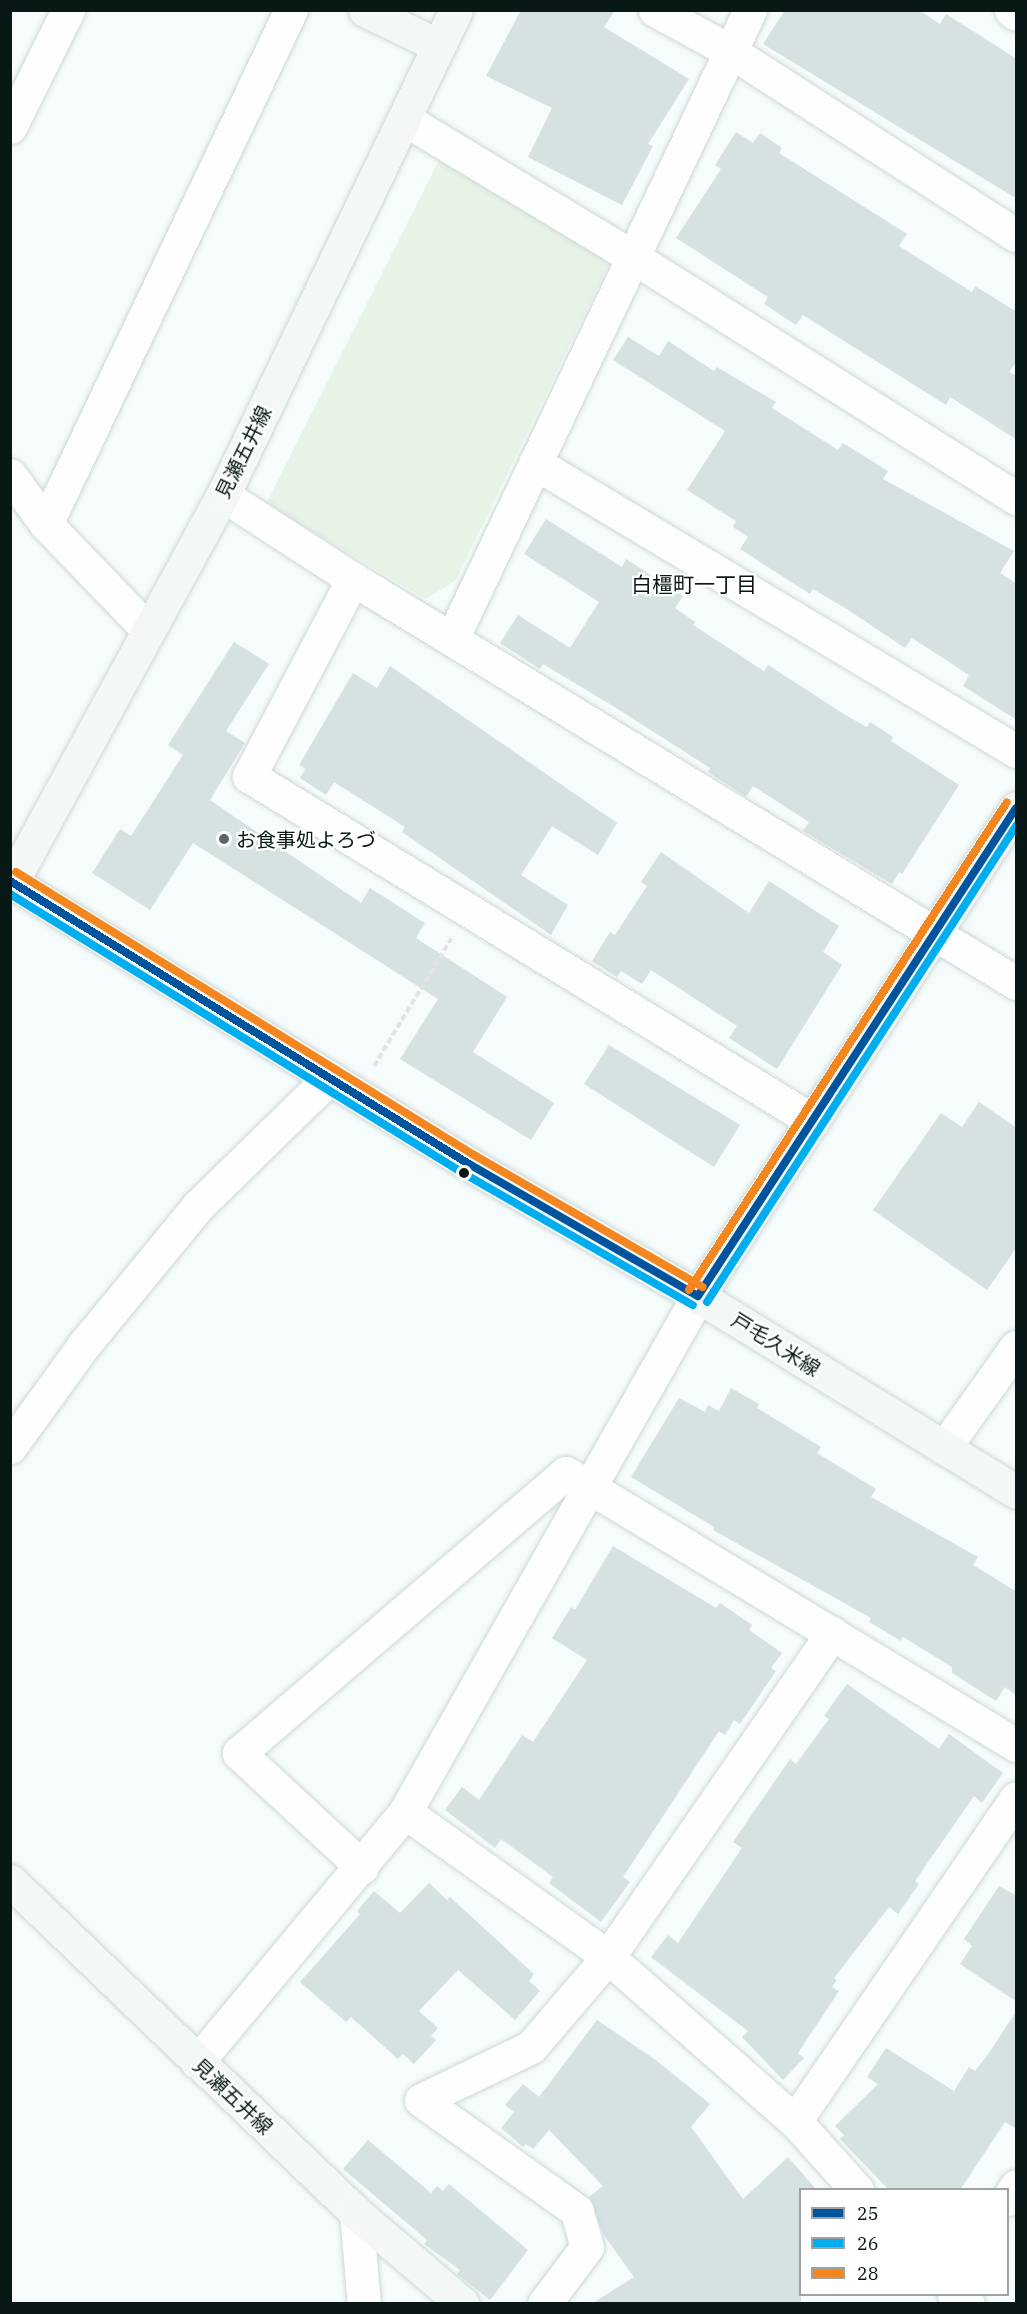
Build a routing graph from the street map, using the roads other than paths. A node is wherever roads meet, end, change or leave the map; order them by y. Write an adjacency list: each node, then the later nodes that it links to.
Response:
1 (68, 10): 12 (street)
2 (291, 10): 19 (street)
3 (365, 10): 9 (main road)
4 (456, 10): 9 (main road, 見瀬五井線)
5 (655, 10): 10 (street)
6 (750, 10): 10 (street)
7 (1011, 10): 8 (street)
8 (1017, 14)
9 (439, 46): 11 (main road, 見瀬五井線)
10 (730, 51): 13 (street); 14 (street)
11 (404, 118): 14 (street); 17 (main road, 見瀬五井線)
12 (10, 127)
13 (1017, 235)
14 (633, 257): 15 (street); 18 (street)
15 (535, 463): 22 (street); 23 (street)
16 (10, 475): 19 (street)
17 (222, 495): 20 (street); 21 (main road, 見瀬五井線)
18 (1017, 498)
19 (46, 524): 21 (street)
20 (353, 579): 22 (street); 29 (street)
21 (148, 630): 25 (main road, 見瀬五井線)
22 (452, 639): 26 (street)
23 (1017, 751)
24 (1017, 808): 26 (main road)
25 (11, 883): 28 (main road, 戸毛久米線)
26 (935, 933): 27 (street); 29 (main road)
27 (1017, 983)
28 (329, 1078): 30 (main road, 戸毛久米線); 32 (street)
29 (813, 1121): 30 (main road)
30 (698, 1296): 33 (main road, 戸毛久米線); 34 (street)
31 (1017, 1347): 33 (street)
32 (10, 1447)
33 (944, 1448): 35 (main road, 戸毛久米線)
34 (591, 1486): 36 (street); 39 (street); 40 (street)
35 (1017, 1492)
36 (832, 1633): 37 (street); 42 (street)
37 (1017, 1745)
38 (1017, 1798): 44 (street)
39 (405, 1812): 40 (street); 42 (street)
40 (362, 1867): 43 (street)
41 (10, 1881): 43 (main road, 見瀬五井線)
42 (608, 1957): 44 (street); 49 (street)
43 (197, 2062): 46 (main road, 見瀬五井線)
44 (795, 2121): 45 (street)
45 (855, 2188)
46 (356, 2212): 47 (street); 48 (main road, 見瀬五井線)
47 (364, 2304)
48 (463, 2304)
49 (543, 2304)

